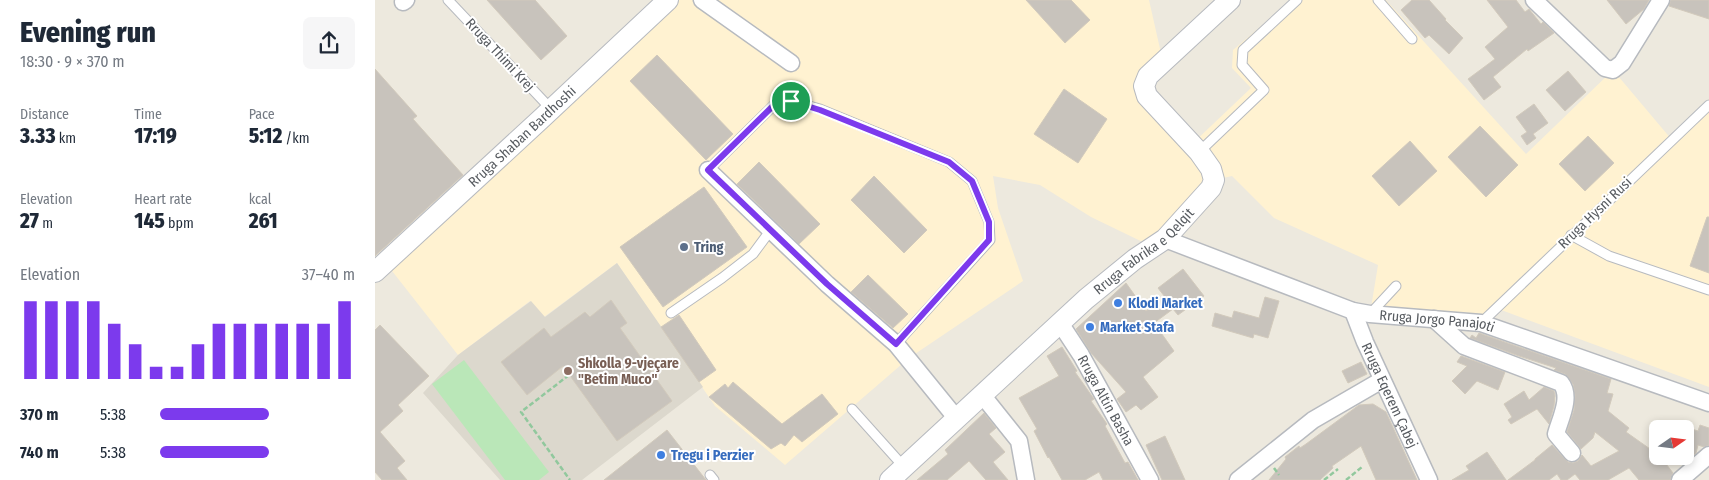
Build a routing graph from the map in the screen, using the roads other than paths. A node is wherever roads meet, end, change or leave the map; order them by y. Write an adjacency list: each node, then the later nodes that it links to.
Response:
1 (448, 0): 12 (lane, Rruga Thimi Krej)
2 (668, 0): 12 (street, Rruga Shaban Bardhoshi)
3 (702, 0): 10 (street)
4 (1229, 0): 13 (street, Rruga Fabrika e Qelqit)
5 (1297, 0): 13 (lane)
6 (1378, 0): 9 (lane)
7 (1534, 0): 8 (street)
8 (1661, 0)
9 (1412, 39)
10 (791, 62)
11 (1709, 105): 16 (lane, Rruga Hysni Rusi)
12 (551, 110): 18 (street, Rruga Shaban Bardhoshi)
13 (1199, 152): 17 (street, Rruga Fabrika e Qelqit)
14 (708, 170): 15 (street); 27 (lane)
15 (770, 231): 22 (lane); 27 (street)
16 (1571, 235): 20 (lane); 26 (lane, Rruga Hysni Rusi)
17 (1165, 239): 21 (street, Rruga Jorgo Panajoti); 25 (street, Rruga Fabrika e Qelqit)
18 (375, 272)
19 (1396, 286): 23 (lane)
20 (1709, 290)
21 (1353, 311): 23 (street, Rruga Jorgo Panajoti); 28 (street, Rruga Eqerem Çabej)
22 (671, 313)
23 (1370, 314): 24 (street, Rruga Jorgo Panajoti)
24 (1434, 319): 26 (street, Rruga Jorgo Panajoti); 33 (street)
25 (1060, 323): 29 (street, Rruga Fabrika e Qelqit); 37 (street, Rruga Altin Basha)
26 (1481, 323): 30 (street, Rruga Jorgo Panajoti)
27 (896, 344): 32 (street)
28 (1382, 380): 38 (street); 39 (street, Rruga Eqerem Çabej)
29 (983, 396): 32 (street, Rruga Fabrika e Qelqit); 36 (street)
30 (1709, 403)
31 (852, 409): 35 (lane)
32 (957, 420): 35 (street, Rruga Fabrika e Qelqit)
33 (1572, 453)
34 (1709, 455): 40 (street)
35 (899, 475)
36 (1027, 480)
37 (1151, 480)
38 (1238, 480)
39 (1429, 480)
40 (1680, 480)

